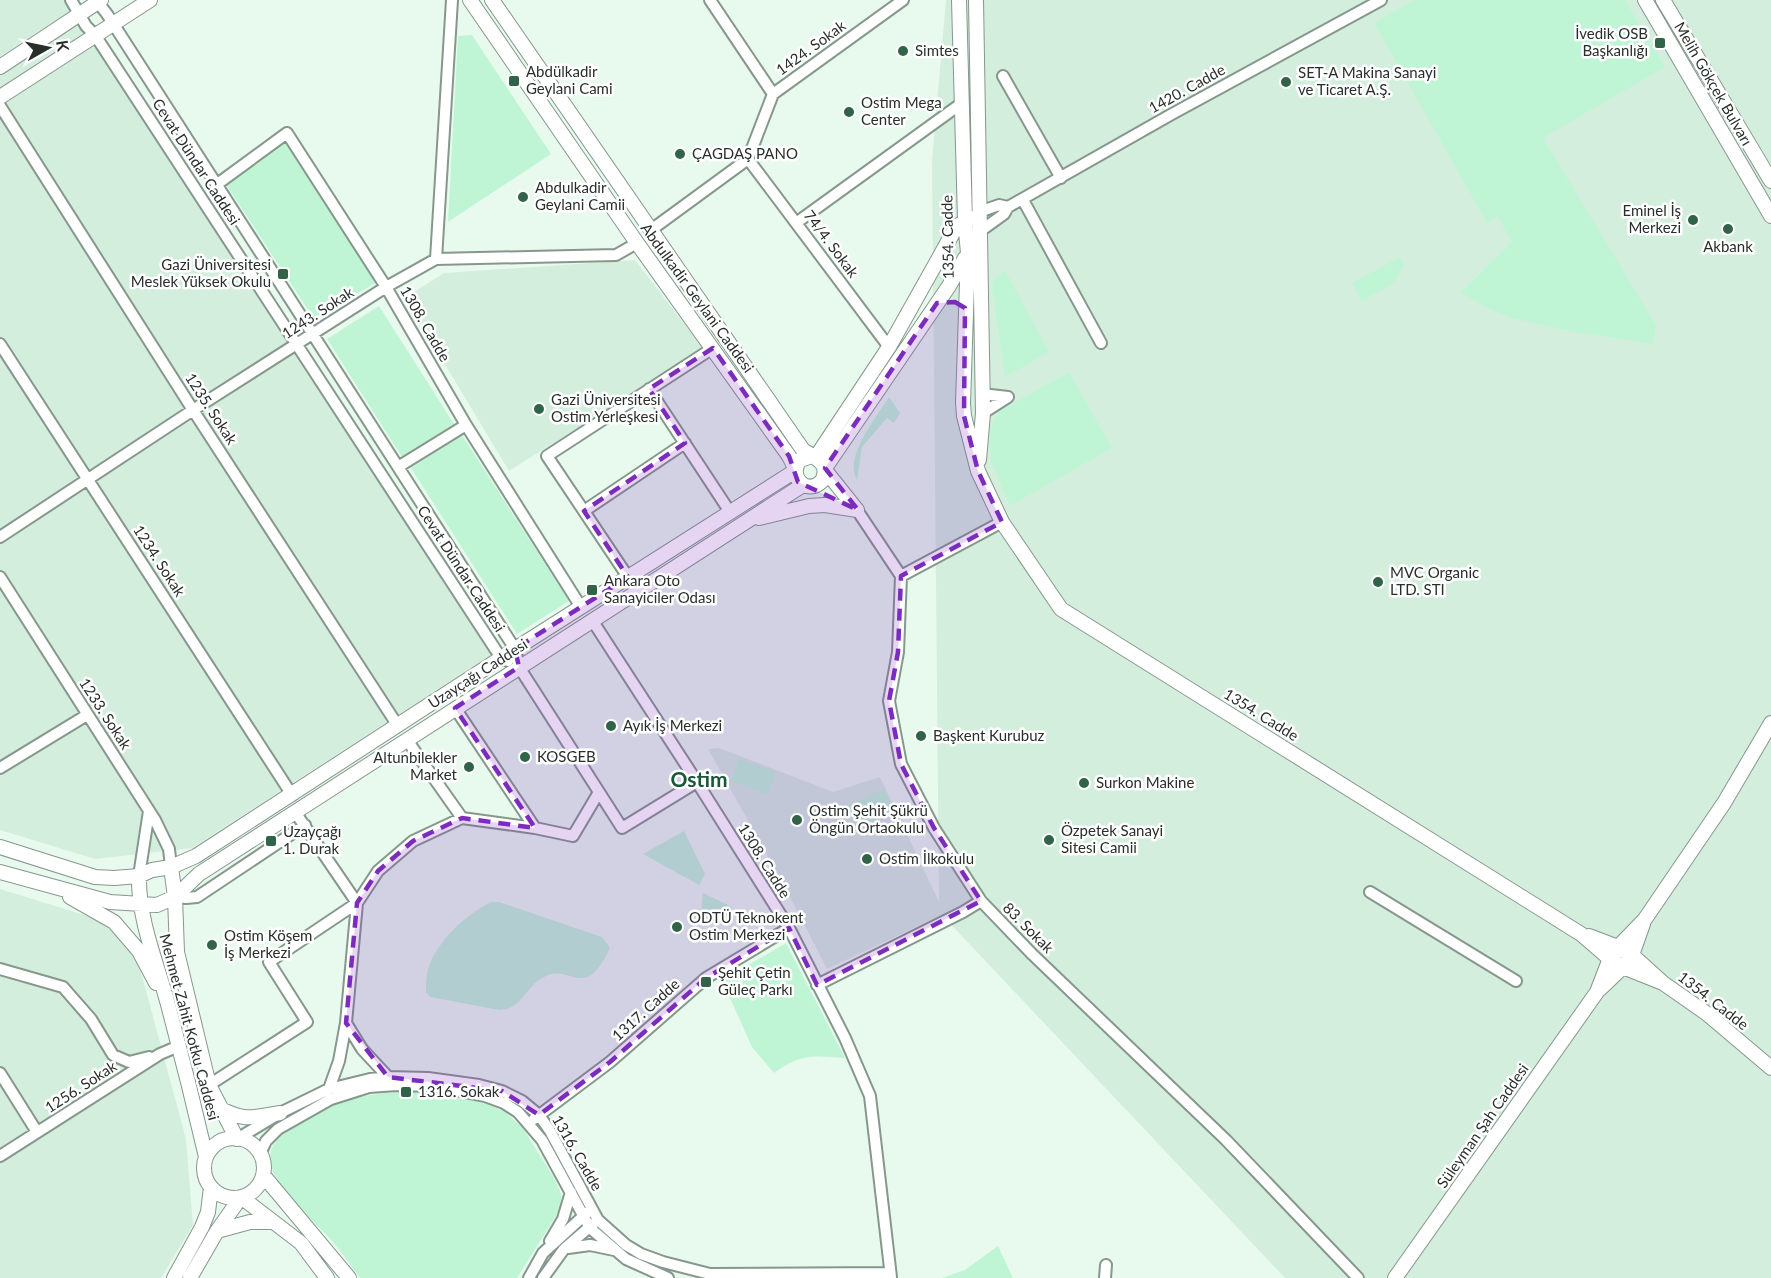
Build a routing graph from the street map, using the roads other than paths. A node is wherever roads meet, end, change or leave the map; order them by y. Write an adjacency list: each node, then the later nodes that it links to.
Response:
1 (71, 0): 14 (street, Cevat Dündar Caddesi)
2 (150, 0): 15 (main road)
3 (452, 0): 37 (street)
4 (470, 0): 35 (main road, Abdulkadir Geylani Caddesi)
5 (492, 0): 33 (main road, Abdulkadir Geylani Caddesi)
6 (710, 0): 19 (street)
7 (903, 0): 19 (street, 1424. Sokak)
8 (959, 0): 21 (main road, 1354. Cadde)
9 (976, 0): 29 (main road, 1354. Cadde)
10 (1381, 0): 24 (street, 1420. Cadde)
11 (1645, 0): 30 (main road, Melih Gökçek Bulvarı)
12 (1663, 0): 25 (main road, Melih Gökçek Bulvarı)
13 (98, 1): 14 (main road); 15 (street, Cevat Dündar Caddesi)
14 (80, 15): 16 (street, Cevat Dündar Caddesi); 17 (main road)
15 (112, 25): 16 (main road); 26 (street, Cevat Dündar Caddesi)
16 (95, 35): 20 (main road); 44 (street, Cevat Dündar Caddesi)
17 (0, 67)
18 (1003, 76): 24 (street)
19 (773, 94): 23 (street, 1424. Sokak)
20 (0, 97)
21 (962, 103): 31 (main road, 1354. Cadde); 32 (street)
22 (0, 106): 50 (street, 1235. Sokak)
23 (748, 159): 32 (street, 74/4. Sokak); 33 (street)
24 (1061, 178): 27 (street, 1420. Cadde)
25 (1771, 181)
26 (216, 185): 38 (street, 1308. Cadde); 41 (street, Cevat Dündar Caddesi)
27 (1023, 200): 28 (street, 1420. Cadde); 42 (street)
28 (1008, 207): 29 (street, 1420. Cadde); 34 (street, 1420. Cadde)
29 (979, 213): 31 (main road); 34 (main road, 1354. Cadde)
30 (1771, 216)
31 (965, 220): 36 (main road, 1354. Cadde); 45 (main road)
32 (796, 223): 45 (street, 74/4. Sokak)
33 (651, 230): 35 (main road); 55 (main road, Abdulkadir Geylani Caddesi)
34 (980, 232): 36 (main road); 48 (main road, 1354. Cadde)
35 (637, 243): 37 (street); 46 (main road, Abdulkadir Geylani Caddesi)
36 (968, 253): 39 (main road); 40 (main road, 1354. Cadde)
37 (436, 259): 38 (street, 1243. Sokak)
38 (386, 287): 41 (street, 1243. Sokak); 53 (street, 1308. Cadde)
39 (937, 303): 40 (main road); 55 (main road)
40 (965, 308): 49 (main road, 1354. Cadde)
41 (312, 334): 44 (street, 1243. Sokak); 56 (street, Cevat Dündar Caddesi)
42 (1101, 343)
43 (0, 344): 59 (street, 1234. Sokak)
44 (297, 344): 50 (street, 1243. Sokak); 73 (street, Cevat Dündar Caddesi)
45 (889, 346): 55 (main road)
46 (714, 348): 47 (street); 57 (main road, Abdulkadir Geylani Caddesi)
47 (649, 390): 54 (street); 62 (street)
48 (982, 394): 49 (main road); 51 (main road, 1354. Cadde); 51 (street)
49 (964, 396): 52 (main road, 1354. Cadde)
50 (193, 410): 59 (street, 1243. Sokak); 78 (street, 1235. Sokak)
51 (982, 413): 52 (main road); 58 (main road, 1354. Cadde)
52 (964, 416): 58 (main road, 1354. Cadde)
53 (466, 425): 56 (street); 70 (street, 1308. Cadde)
54 (685, 442): 62 (street); 63 (street)
55 (820, 463): 57 (main road); 60 (main road); 61 (main road, Abdulkadir Geylani Caddesi)
56 (398, 467): 72 (street, Cevat Dündar Caddesi)
57 (795, 469): 60 (main road); 63 (main road, Uzayçağı Caddesi)
58 (978, 471): 64 (main road, 1354. Cadde)
59 (88, 480): 66 (street, 1243. Sokak); 83 (street, 1234. Sokak)
60 (805, 486): 61 (main road); 65 (main road, Uzayçağı Caddesi)
61 (857, 510): 65 (main road); 67 (street)
62 (584, 511): 69 (street)
63 (730, 512): 69 (main road, Uzayçağı Caddesi)
64 (1002, 522): 67 (street); 101 (main road, 1354. Cadde)
65 (742, 523): 71 (main road, Uzayçağı Caddesi)
66 (0, 537)
67 (901, 576): 96 (street, 83. Sokak)
68 (0, 577): 76 (street, 1233. Sokak)
69 (628, 577): 70 (main road, Uzayçağı Caddesi)
70 (581, 607): 72 (main road, Uzayçağı Caddesi)
71 (592, 620): 74 (main road, Uzayçağı Caddesi); 81 (street, 1308. Cadde)
72 (515, 649): 73 (main road, Uzayçağı Caddesi); 74 (street, Cevat Dündar Caddesi)
73 (501, 658): 74 (street); 78 (main road, Uzayçağı Caddesi)
74 (519, 667): 75 (main road, Uzayçağı Caddesi); 82 (street)
75 (455, 708): 79 (main road, Uzayçağı Caddesi); 88 (street)
76 (87, 715): 80 (street); 84 (street, 1233. Sokak)
77 (1771, 723): 99 (main road)
78 (398, 726): 83 (main road, Uzayçağı Caddesi)
79 (407, 740): 85 (main road, Uzayçağı Caddesi); 86 (street)
80 (0, 768)
81 (697, 782): 82 (street); 100 (street, 1308. Cadde)
82 (599, 792): 88 (street)
83 (292, 795): 90 (main road, Uzayçağı Caddesi)
84 (149, 811): 90 (street, 1233. Sokak); 92 (street)
85 (295, 812): 87 (street); 95 (main road, Uzayçağı Caddesi)
86 (462, 818): 88 (street); 97 (street)
87 (305, 825): 95 (street); 97 (street)
88 (535, 828)
89 (0, 847): 92 (main road)
90 (171, 867): 92 (main road, Uzayçağı Caddesi); 95 (main road, Mehmet Zahit Kotku Caddesi)
91 (0, 872): 93 (main road)
92 (139, 876): 98 (main road, Mehmet Zahit Kotku Caddesi)
93 (53, 886): 98 (main road); 111 (main road)
94 (1370, 892): 107 (street)
95 (175, 897): 98 (main road); 118 (main road, Mehmet Zahit Kotku Caddesi)
96 (981, 901): 109 (street); 143 (street, 83. Sokak)
97 (357, 903): 112 (street); 118 (street)
98 (141, 904): 111 (main road, Mehmet Zahit Kotku Caddesi)
99 (1645, 919): 102 (main road); 103 (main road)
100 (789, 928): 109 (street, 1308. Cadde); 122 (street, 1317. Cadde)
101 (1581, 934): 102 (main road, 1354. Cadde); 104 (main road, 1354. Cadde)
102 (1618, 947): 103 (main road, 1354. Cadde); 104 (main road)
103 (1632, 955): 105 (main road); 108 (main road, 1354. Cadde)
104 (1610, 959): 105 (main road, 1354. Cadde); 110 (main road)
105 (1623, 967): 108 (main road, 1354. Cadde); 110 (main road)
106 (0, 969): 114 (street)
107 (1516, 981)
108 (1663, 982): 115 (main road, 1354. Cadde)
109 (817, 985): 142 (street, 1308. Cadde)
110 (1597, 992): 152 (main road, Süleyman Şah Caddesi)
111 (167, 1002): 113 (main road, Mehmet Zahit Kotku Caddesi)
112 (346, 1023): 117 (street); 119 (street)
113 (179, 1046): 114 (street, 1256. Sokak); 128 (main road, Mehmet Zahit Kotku Caddesi)
114 (160, 1054): 124 (street, 1256. Sokak)
115 (1771, 1068)
116 (0, 1073): 124 (street)
117 (388, 1077): 119 (street, 1316. Cadde); 122 (street, 1316. Cadde)
118 (209, 1085): 120 (main road, Mehmet Zahit Kotku Caddesi)
119 (329, 1089): 121 (street, 1316. Cadde)
120 (221, 1109): 121 (main road); 125 (main road, Mehmet Zahit Kotku Caddesi)
121 (280, 1113): 125 (street, 1316. Cadde)
122 (538, 1115): 123 (street, 1317. Cadde); 133 (street, 1316. Cadde)
123 (530, 1124): 126 (street, 1316. Cadde); 131 (street, 1316. Cadde)
124 (37, 1132): 127 (street, 1256. Sokak)
125 (237, 1139): 126 (main road); 128 (main road)
126 (260, 1154): 129 (main road)
127 (0, 1156)
128 (206, 1158): 130 (main road)
129 (263, 1175): 132 (main road); 147 (main road)
130 (211, 1187): 132 (main road); 144 (main road)
131 (571, 1192): 134 (street, 1316. Cadde); 140 (street)
132 (241, 1197): 135 (main road); 137 (main road)
133 (591, 1208): 134 (street); 136 (street, 1316. Cadde)
134 (583, 1216): 136 (street, 1316. Cadde); 140 (street)
135 (272, 1221): 137 (main road); 146 (main road)
136 (594, 1224): 138 (street); 139 (street, 1316. Cadde); 142 (street, 1316. Cadde)
137 (217, 1231): 145 (main road)
138 (564, 1249): 139 (street); 149 (street)
139 (617, 1251): 150 (street, 1316. Cadde)
140 (543, 1252): 148 (street)
141 (1106, 1265): 151 (street)
142 (891, 1275)
143 (1352, 1277)
144 (174, 1278)
145 (190, 1278)
146 (327, 1278)
147 (349, 1278)
148 (529, 1278)
149 (543, 1278)
150 (668, 1278)
151 (1106, 1278)
152 (1395, 1278)

